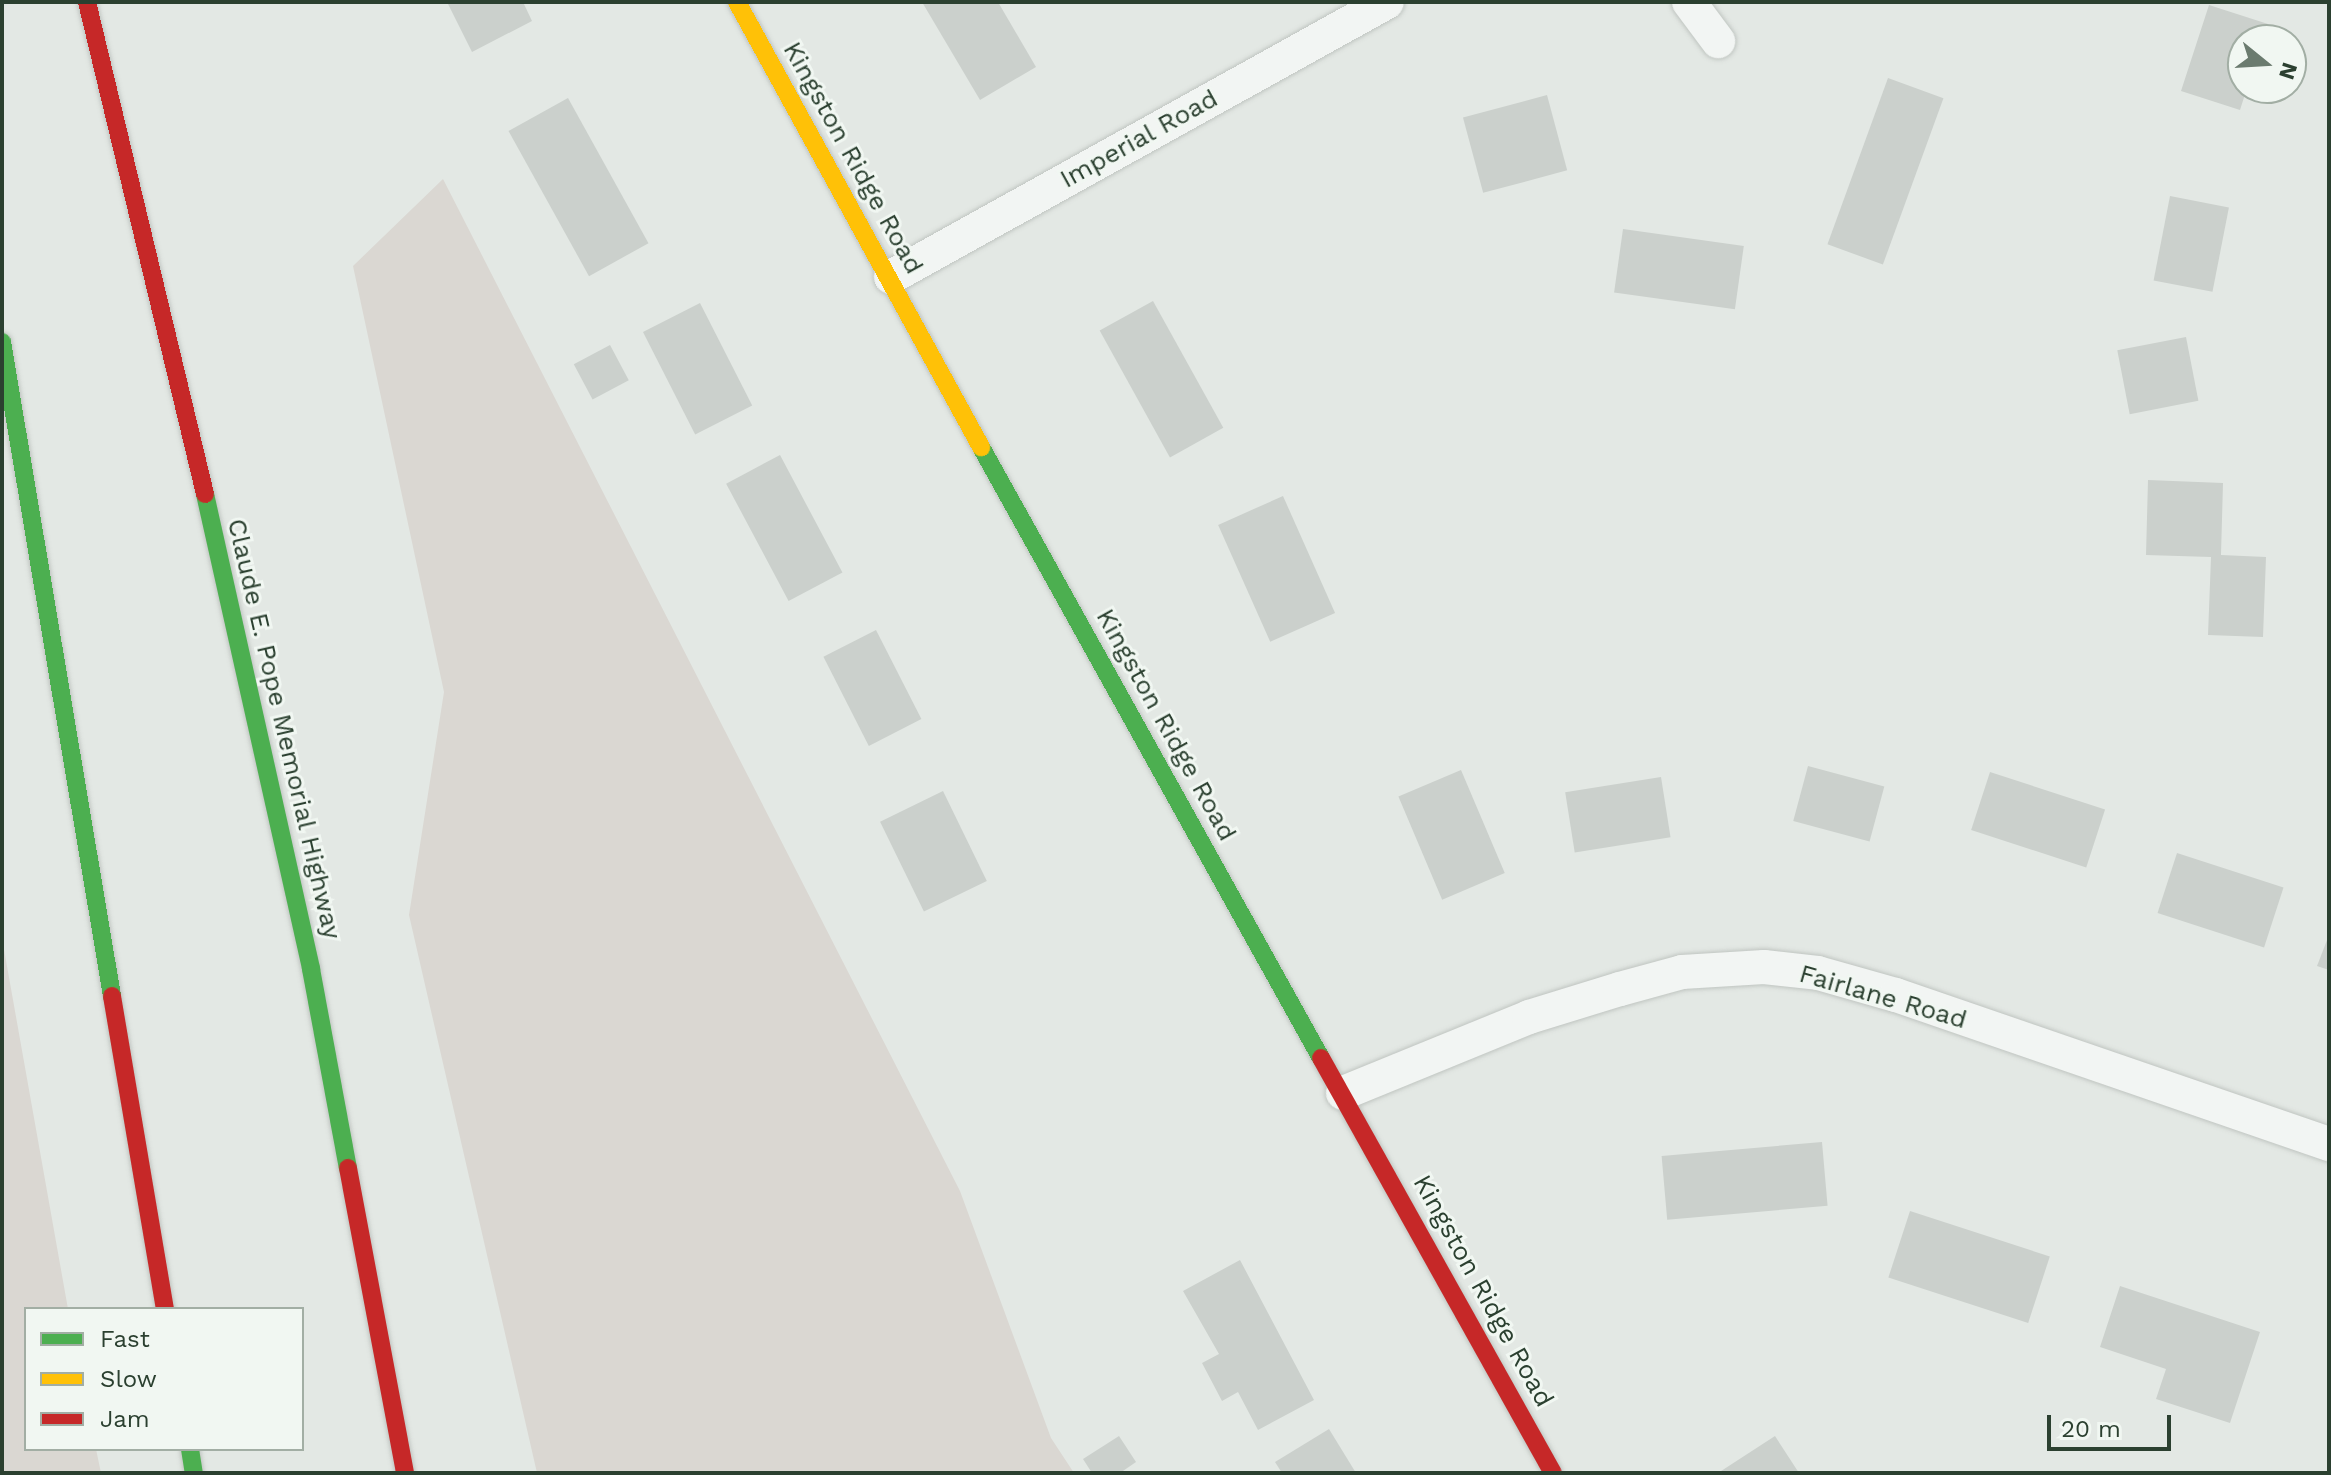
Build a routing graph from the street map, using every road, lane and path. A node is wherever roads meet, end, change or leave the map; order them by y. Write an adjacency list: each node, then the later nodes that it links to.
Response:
1 (87, 2): 13 (main road, Claude E. Pope Memorial Highway)
2 (737, 2): 6 (main road, Kingston Ridge Road)
3 (1387, 2): 6 (street, Imperial Road)
4 (1689, 2): 5 (street)
5 (1718, 41)
6 (891, 277): 8 (main road, Kingston Ridge Road)
7 (2, 342): 10 (main road)
8 (1343, 1093): 9 (street, Fairlane Road); 14 (main road, Kingston Ridge Road)
9 (2329, 1144)
10 (165, 1307)
11 (190, 1451): 12 (main road)
12 (194, 1473)
13 (405, 1473)
14 (1553, 1473)

